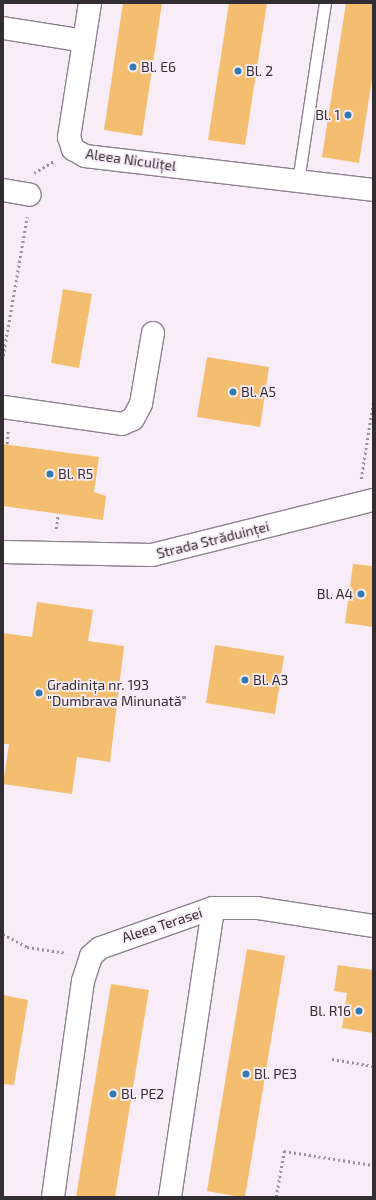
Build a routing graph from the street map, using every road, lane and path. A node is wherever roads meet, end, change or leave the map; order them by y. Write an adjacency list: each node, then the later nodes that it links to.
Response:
1 (90, 3): 4 (street, Aleea Niculițel)
2 (324, 3): 6 (lane)
3 (3, 28): 4 (street)
4 (84, 41): 5 (street, Aleea Niculițel)
5 (73, 149): 6 (street, Aleea Niculițel); 9 (path)
6 (298, 181): 8 (street, Aleea Niculițel)
7 (3, 190): 9 (street)
8 (373, 190)
9 (30, 195): 11 (path)
10 (153, 333): 13 (street)
11 (3, 356)
12 (373, 403): 14 (path)
13 (3, 407)
14 (365, 502): 15 (street, Strada Străduinței)
15 (3, 552)
16 (213, 908): 17 (street); 19 (street, Aleea Terasei); 24 (street, Aleea Terasei)
17 (373, 926)
18 (3, 934): 19 (path)
19 (91, 956): 23 (street)
20 (332, 1059): 21 (path)
21 (373, 1066)
22 (373, 1165): 25 (path)
23 (53, 1197)
24 (170, 1197)
25 (276, 1197)

